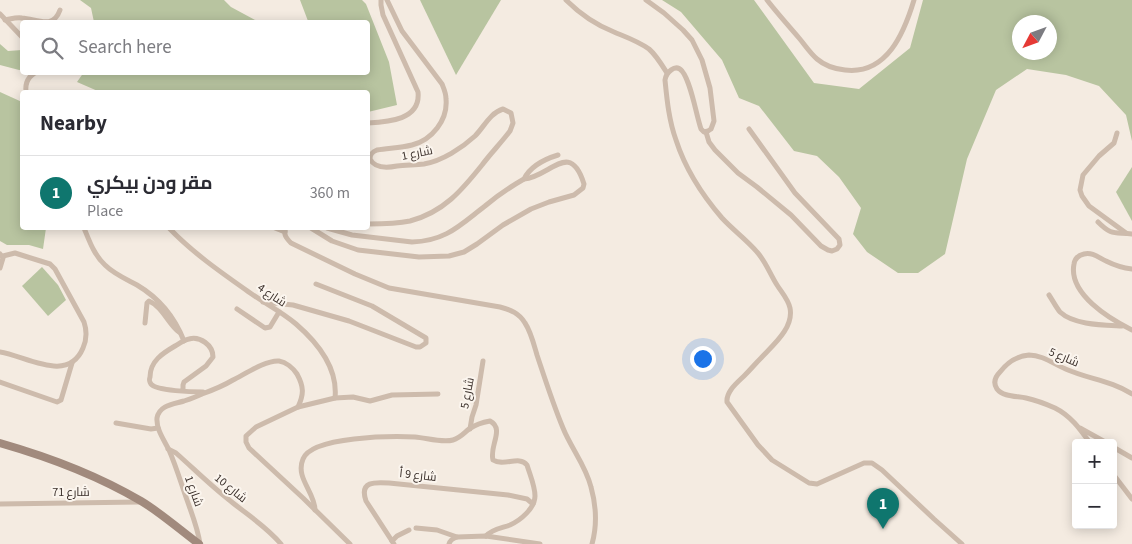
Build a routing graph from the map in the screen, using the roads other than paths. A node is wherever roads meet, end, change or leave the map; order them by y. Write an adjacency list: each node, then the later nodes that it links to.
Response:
1 (381, 0): 16 (street)
2 (387, 0): 20 (street, شارع 1)
3 (566, 0): 13 (street)
4 (646, 0): 18 (street)
5 (766, 0): 6 (street)
6 (914, 0)
7 (60, 10): 11 (street)
8 (0, 14): 9 (street)
9 (5, 20): 10 (street); 12 (street)
10 (31, 20)
11 (54, 20)
12 (20, 35)
13 (667, 74): 18 (street); 83 (street)
14 (32, 75): 15 (street)
15 (26, 90)
16 (370, 123)
17 (749, 129): 18 (street)
18 (706, 132)
19 (1116, 133): 31 (street)
20 (370, 155)
21 (558, 155): 23 (street)
22 (370, 158): 25 (street, شارع 1)
23 (524, 179): 29 (street); 30 (street)
24 (1098, 222): 31 (street)
25 (370, 224)
26 (85, 230): 43 (street)
27 (171, 230): 37 (street, شارع 4)
28 (286, 230): 82 (street)
29 (314, 230)
30 (334, 230)
31 (1129, 234)
32 (2, 255): 33 (street); 47 (street)
33 (0, 268)
34 (1132, 269): 41 (street)
35 (316, 284): 37 (street)
36 (1049, 295): 41 (street)
37 (263, 302): 39 (street, شارع 4)
38 (237, 309): 39 (street)
39 (278, 312): 53 (street, شارع 4)
40 (145, 322): 43 (street)
41 (1125, 327): 42 (street)
42 (1132, 330)
43 (181, 333): 44 (street)
44 (184, 341): 49 (street); 49 (street)
45 (0, 352): 47 (street)
46 (483, 360): 58 (street, شارع 5)
47 (72, 363): 48 (street)
48 (0, 382)
49 (183, 391): 50 (street)
50 (210, 391): 54 (street); 57 (street)
51 (438, 394): 53 (street)
52 (1132, 394): 56 (street, شارع 5)
53 (336, 398): 54 (street)
54 (298, 407): 70 (street)
55 (116, 423): 57 (street)
56 (1078, 426): 59 (street, شارع 5); 60 (street)
57 (158, 428): 62 (street, شارع 1)
58 (470, 429): 69 (street); 70 (street)
59 (1087, 439)
60 (1100, 439)
61 (0, 443): 67 (street)
62 (168, 449): 77 (street, شارع 1); 78 (street, شارع 10)
63 (1117, 449): 64 (street)
64 (1132, 458)
65 (1117, 479): 66 (street)
66 (1132, 499)
67 (142, 502): 68 (street, شارع 71); 77 (street)
68 (0, 504)
69 (533, 504): 73 (street); 76 (street, شارع 9 أ)
70 (315, 510): 75 (street)
71 (416, 528): 74 (street)
72 (409, 530): 76 (street)
73 (486, 536): 74 (street); 81 (street)
74 (457, 537): 80 (street)
75 (344, 541): 79 (street)
76 (393, 543)
77 (200, 544)
78 (281, 544)
79 (350, 544)
80 (449, 544)
81 (540, 544)
82 (592, 544)
83 (962, 544)

